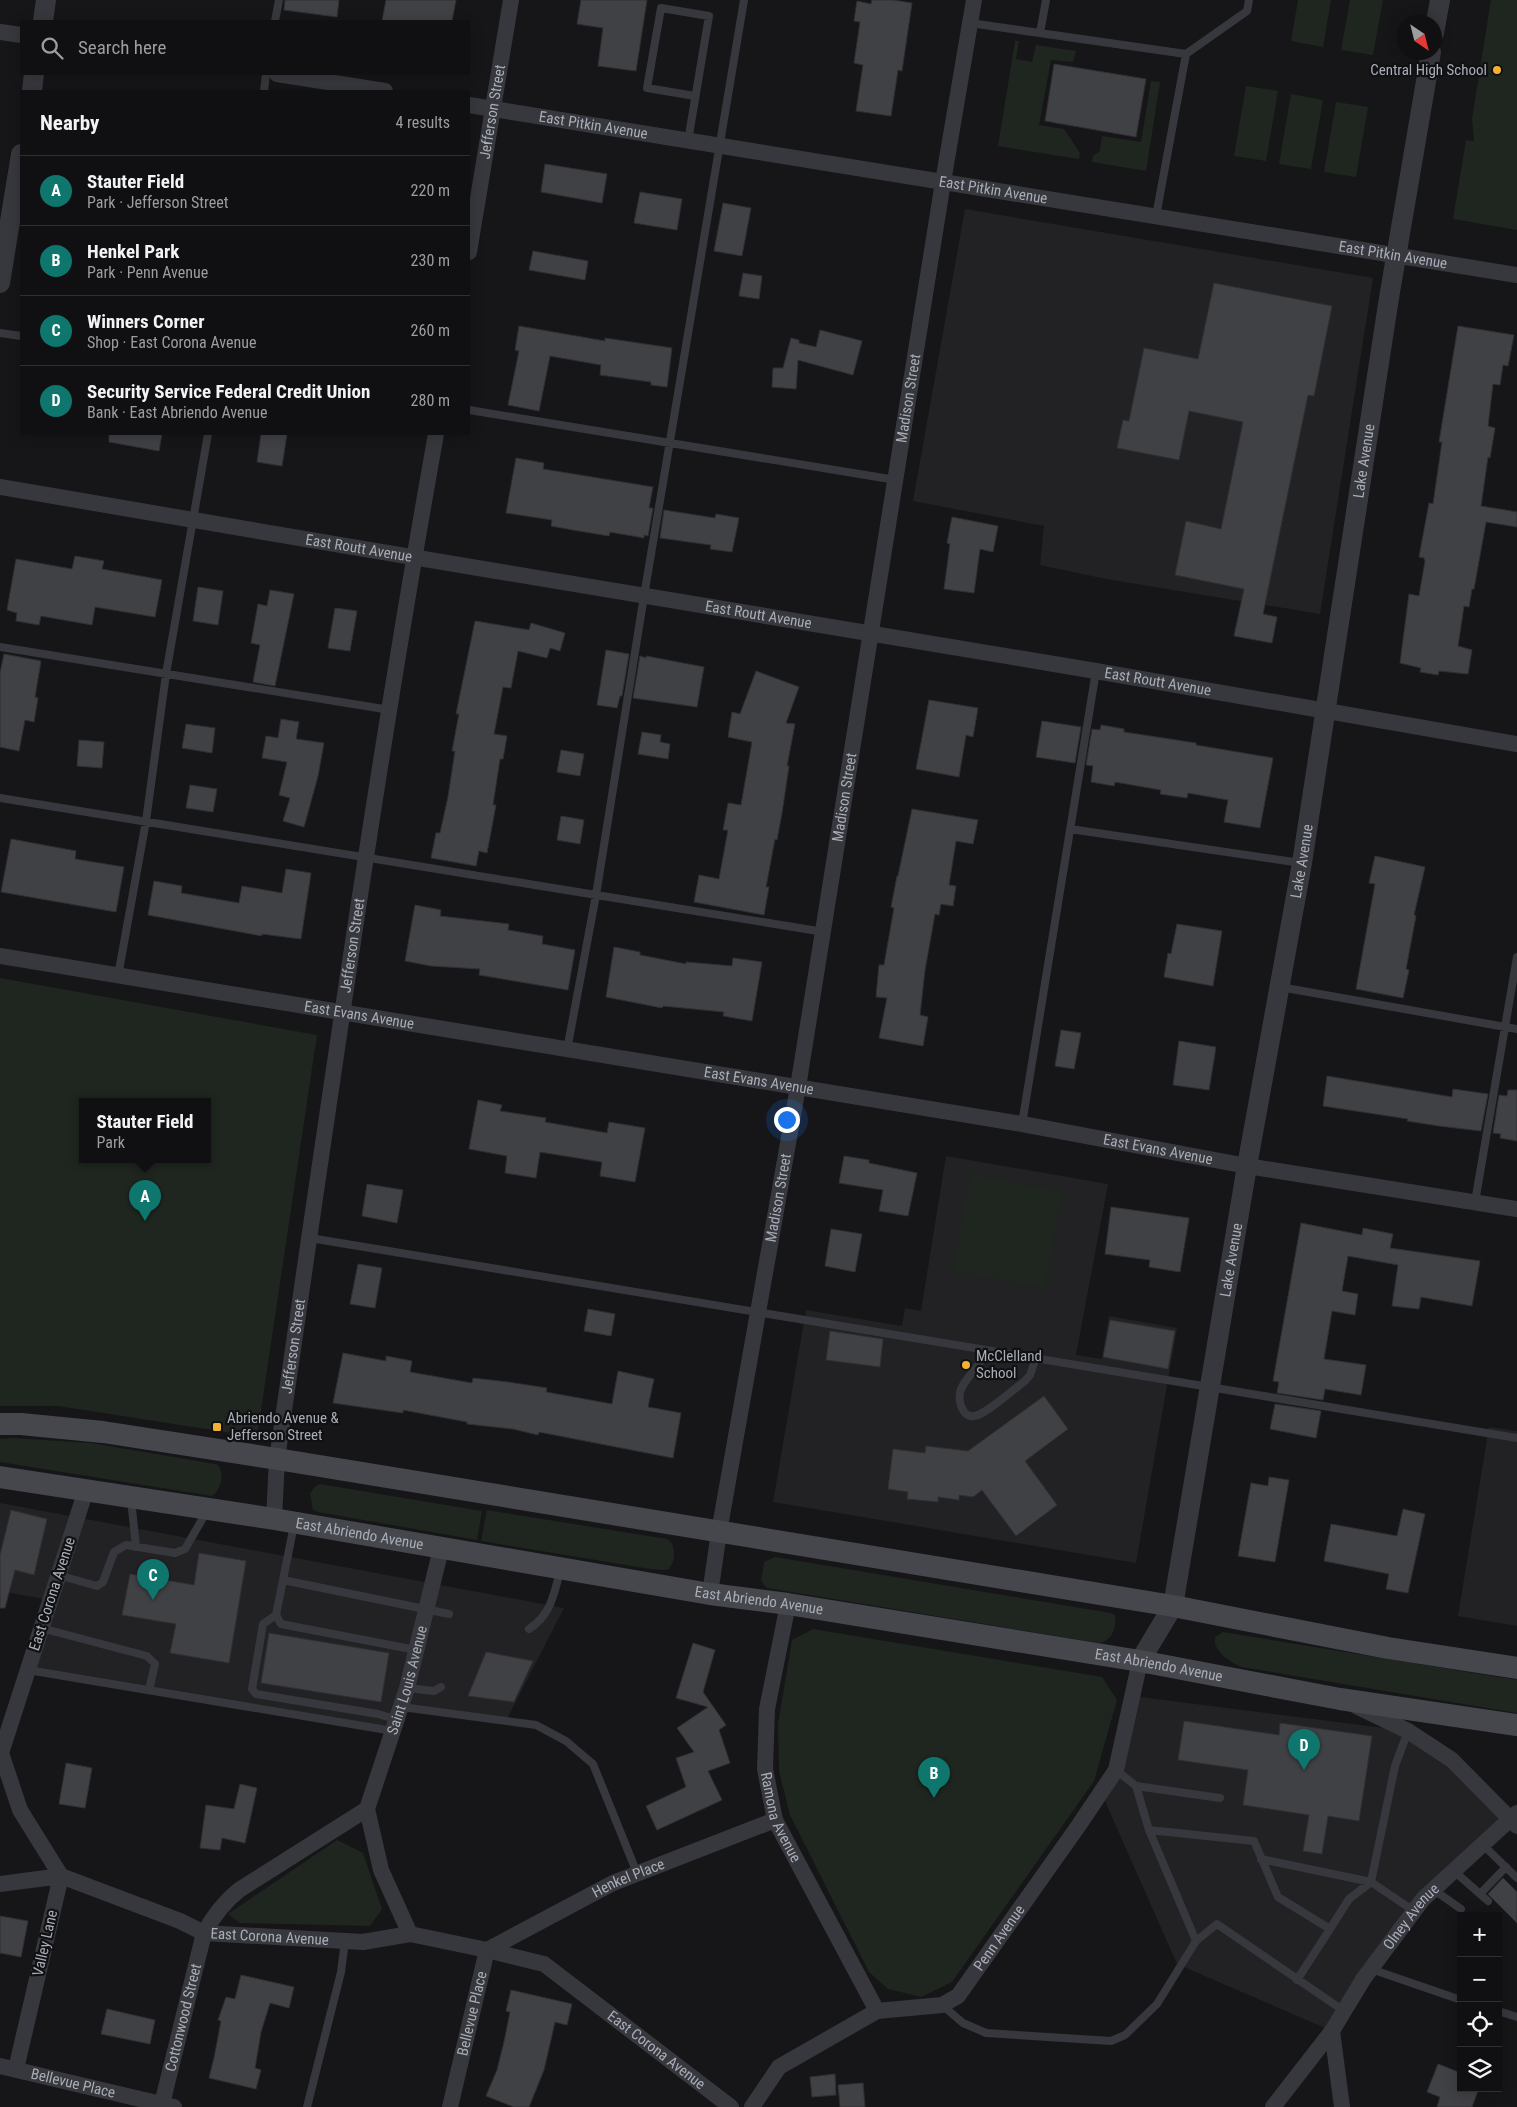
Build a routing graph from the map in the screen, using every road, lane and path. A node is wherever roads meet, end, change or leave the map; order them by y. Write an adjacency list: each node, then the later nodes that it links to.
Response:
1 (46, 0): 10 (street)
2 (279, 0): 11 (lane)
3 (512, 0): 26 (street, Jefferson Street)
4 (744, 0): 28 (lane)
5 (974, 0): 12 (street, Madison Street)
6 (1046, 0): 14 (lane)
7 (1248, 0): 16 (lane)
8 (1440, 0): 9 (street)
9 (1437, 15)
10 (43, 20)
11 (275, 20)
12 (970, 23): 14 (lane); 30 (street, Madison Street)
13 (0, 32): 15 (street)
14 (1040, 34): 16 (lane)
15 (20, 36)
16 (1186, 54): 31 (lane)
17 (1430, 60): 33 (street, Lake Avenue)
18 (34, 75): 21 (street)
19 (266, 75): 22 (lane)
20 (284, 75): 23 (street)
21 (32, 90)
22 (264, 90)
23 (379, 90)
24 (695, 96): 24 (lane); 27 (lane)
25 (470, 105): 26 (street, East Pitkin Avenue)
26 (494, 109): 27 (street, East Pitkin Avenue); 32 (street, Jefferson Street)
27 (688, 140): 28 (street, East Pitkin Avenue)
28 (720, 146): 30 (street, East Pitkin Avenue); 41 (lane)
29 (20, 160): 35 (street)
30 (943, 182): 31 (street, East Pitkin Avenue); 42 (street, Madison Street)
31 (1156, 216): 33 (street, East Pitkin Avenue)
32 (470, 246)
33 (1396, 255): 34 (street, East Pitkin Avenue); 52 (street, Lake Avenue)
34 (1517, 275)
35 (0, 280)
36 (0, 333): 37 (lane)
37 (20, 336)
38 (470, 410): 41 (lane)
39 (208, 435): 44 (lane)
40 (436, 435): 45 (street, Jefferson Street)
41 (670, 442): 42 (lane); 46 (lane)
42 (896, 480): 47 (street, Madison Street)
43 (0, 487): 44 (street, East Routt Avenue)
44 (192, 520): 45 (street, East Routt Avenue); 50 (lane)
45 (414, 558): 46 (street, East Routt Avenue); 51 (street, Jefferson Street)
46 (644, 596): 47 (street, East Routt Avenue); 59 (lane)
47 (872, 634): 49 (street, East Routt Avenue); 60 (street, Madison Street)
48 (0, 647): 50 (lane)
49 (1096, 671): 52 (street, East Routt Avenue); 56 (lane)
50 (166, 674): 51 (lane); 55 (lane)
51 (390, 710): 57 (street, Jefferson Street)
52 (1324, 712): 53 (street, East Routt Avenue); 58 (street, Lake Avenue)
53 (1517, 744)
54 (0, 798): 55 (lane)
55 (146, 822): 57 (lane); 63 (lane)
56 (1070, 828): 58 (lane); 70 (lane)
57 (367, 857): 59 (lane); 65 (street, Jefferson Street)
58 (1302, 864): 64 (street, Lake Avenue)
59 (596, 895): 60 (lane); 68 (lane)
60 (824, 932): 69 (street, Madison Street)
61 (0, 956): 63 (street, East Evans Avenue)
62 (1517, 957): 66 (lane)
63 (118, 976): 65 (street, East Evans Avenue)
64 (1280, 987): 66 (lane); 71 (street, Lake Avenue)
65 (343, 1013): 68 (street, East Evans Avenue); 74 (street, Jefferson Street)
66 (1506, 1027): 67 (lane); 72 (lane)
67 (1517, 1028)
68 (568, 1050): 69 (street, East Evans Avenue)
69 (798, 1087): 70 (street, East Evans Avenue); 75 (street, Madison Street)
70 (1022, 1124): 71 (street, East Evans Avenue)
71 (1247, 1166): 72 (street, East Evans Avenue); 78 (street, Lake Avenue)
72 (1474, 1202): 73 (street, East Evans Avenue)
73 (1517, 1209)
74 (310, 1238): 75 (lane); 81 (street, Jefferson Street)
75 (758, 1312): 76 (lane); 87 (street, Madison Street)
76 (986, 1350): 77 (lane); 77 (lane)
77 (1036, 1358): 78 (lane)
78 (1211, 1386): 80 (lane); 95 (street, Lake Avenue)
79 (0, 1424): 81 (main road)
80 (1517, 1438)
81 (277, 1459): 86 (street, Jefferson Street); 87 (main road)
82 (0, 1477): 83 (main road, East Abriendo Avenue)
83 (86, 1490): 84 (main road, East Abriendo Avenue); 91 (street, East Corona Avenue)
84 (131, 1497): 85 (main road, East Abriendo Avenue); 88 (lane)
85 (208, 1509): 86 (main road, East Abriendo Avenue); 88 (lane)
86 (284, 1521): 89 (main road, East Abriendo Avenue); 92 (lane)
87 (718, 1532): 93 (street, Madison Street); 95 (main road)
88 (136, 1547): 91 (lane)
89 (441, 1549): 90 (main road, East Abriendo Avenue); 96 (street, Saint Louis Avenue)
90 (560, 1569): 93 (main road, East Abriendo Avenue); 100 (lane)
91 (58, 1575): 99 (street, East Corona Avenue)
92 (283, 1580): 96 (lane); 97 (lane)
93 (710, 1594): 94 (main road, East Abriendo Avenue)
94 (788, 1604): 102 (main road, East Abriendo Avenue); 118 (street, Ramona Avenue)
95 (1173, 1606): 102 (street, Lake Avenue); 103 (main road)
96 (427, 1609): 98 (lane); 101 (street, Saint Louis Avenue)
97 (276, 1614): 101 (lane); 109 (lane)
98 (449, 1614)
99 (41, 1628): 104 (street, East Corona Avenue); 107 (lane)
100 (528, 1628)
101 (416, 1650): 106 (street, Saint Louis Avenue)
102 (1140, 1661): 108 (main road, East Abriendo Avenue); 113 (street, Penn Avenue)
103 (1517, 1668)
104 (28, 1670): 107 (lane); 112 (street, East Corona Avenue)
105 (441, 1687): 106 (lane)
106 (408, 1688): 109 (street, Saint Louis Avenue)
107 (149, 1690): 109 (lane)
108 (1340, 1699): 110 (main road, East Abriendo Avenue); 111 (street, Olney Avenue)
109 (398, 1719): 116 (street, Saint Louis Avenue); 124 (lane)
110 (1517, 1725)
111 (1408, 1731): 117 (street, Olney Avenue); 127 (lane)
112 (0, 1753): 125 (street, East Corona Avenue)
113 (1116, 1770): 114 (lane); 143 (street, Penn Avenue)
114 (1136, 1786): 115 (lane); 119 (lane)
115 (1220, 1798)
116 (367, 1810): 135 (street); 136 (street)
117 (1515, 1819): 120 (street, Olney Avenue)
118 (775, 1820): 124 (street, Henkel Place); 144 (street, Ramona Avenue)
119 (1149, 1830): 121 (lane); 138 (lane)
120 (1482, 1844): 122 (lane); 123 (street, Olney Avenue)
121 (1260, 1859): 127 (lane); 134 (lane)
122 (1506, 1867): 126 (lane); 130 (lane)
123 (1454, 1871): 129 (street, Olney Avenue); 130 (lane)
124 (637, 1873): 139 (street, Henkel Place)
125 (61, 1876): 128 (street); 135 (street, East Corona Avenue); 149 (street, Valley Lane)
126 (1517, 1878)
127 (1371, 1882): 133 (lane); 134 (lane)
128 (0, 1884)
129 (1434, 1890): 132 (lane); 133 (street, Olney Avenue)
130 (1480, 1894): 131 (lane)
131 (1488, 1901)
132 (1461, 1909)
133 (1414, 1911): 140 (street, Olney Avenue)
134 (1330, 1929): 141 (lane)
135 (204, 1933): 137 (street, East Corona Avenue); 150 (street, Cottonwood Street)
136 (410, 1934): 137 (street, East Corona Avenue); 139 (street, East Corona Avenue)
137 (345, 1941): 151 (lane)
138 (1196, 1941): 141 (lane); 143 (lane)
139 (487, 1950): 152 (street, Bellevue Place); 153 (street, East Corona Avenue)
140 (1371, 1969): 142 (lane); 145 (street, Olney Avenue)
141 (1297, 1980): 145 (lane)
142 (1457, 1999)
143 (942, 2005): 144 (street)
144 (877, 2011): 154 (street)
145 (1344, 2011): 148 (street, Olney Avenue)
146 (1502, 2012): 147 (lane)
147 (1517, 2017)
148 (1332, 2031): 155 (street, Olney Avenue); 156 (street)
149 (8, 2068): 150 (street, Bellevue Place)
150 (168, 2105)
151 (306, 2107)
152 (450, 2107)
153 (731, 2107)
154 (752, 2107)
155 (1273, 2107)
156 (1342, 2107)

